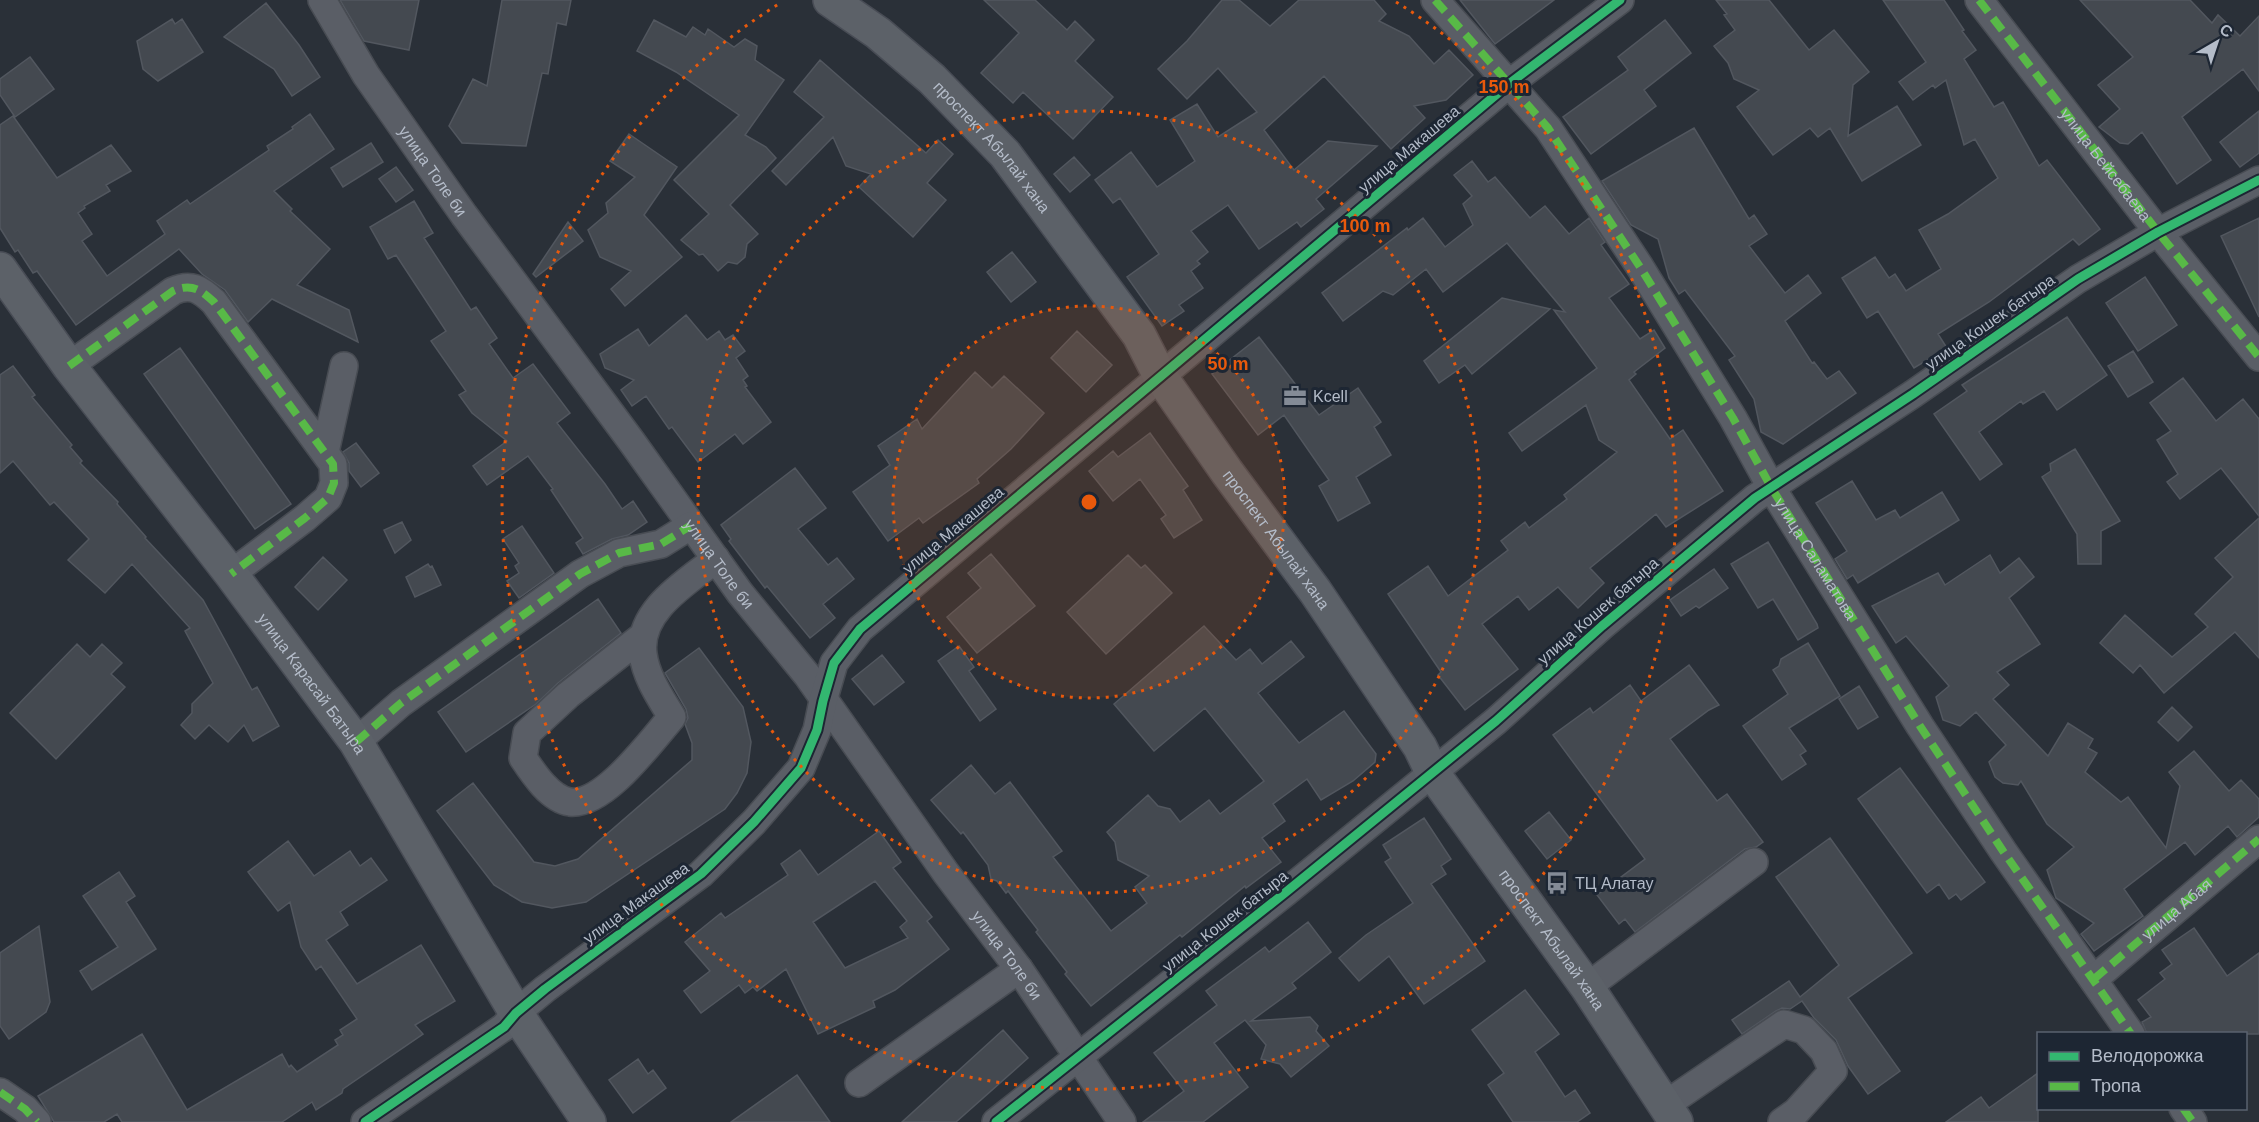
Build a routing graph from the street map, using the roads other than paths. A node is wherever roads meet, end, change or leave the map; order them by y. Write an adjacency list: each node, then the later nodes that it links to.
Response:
1 (321, 0): 16 (street, улица Толе би)
2 (830, 0): 13 (main road, проспект Абылай хана)
3 (1435, 0): 6 (street, улица Саламатова)
4 (1620, 0): 6 (street, улица Макашева)
5 (1979, 0): 8 (street, улица Бейсебаева)
6 (1510, 83): 13 (street, улица Макашева); 15 (street, улица Саламатова)
7 (2259, 180): 8 (street, улица Кошек батыра)
8 (2158, 232): 10 (street, улица Бейсебаева); 15 (street, улица Кошек батыра)
9 (0, 269): 11 (main road, улица Карасай Батыра)
10 (2259, 357)
11 (69, 366): 14 (street); 18 (main road, улица Карасай Батыра)
12 (344, 366): 14 (street)
13 (1160, 376): 20 (street, улица Макашева); 22 (main road, проспект Абылай хана)
14 (325, 452): 18 (street)
15 (1771, 487): 22 (street, улица Кошек батыра); 26 (street, улица Саламатова)
16 (690, 526): 17 (street, улица Толе би); 21 (street)
17 (716, 559): 19 (street); 20 (street, улица Толе би)
18 (231, 574): 21 (main road, улица Карасай Батыра)
19 (644, 634): 19 (street)
20 (823, 701): 25 (street, улица Толе би); 28 (street, улица Макашева)
21 (356, 742): 28 (main road, улица Карасай Батыра)
22 (1432, 772): 27 (main road, проспект Абылай хана); 30 (street, улица Кошек батыра)
23 (2259, 838): 26 (street, улица Абая)
24 (1754, 862): 27 (street)
25 (1019, 969): 30 (street, улица Толе би); 31 (street)
26 (2094, 979): 29 (street, улица Саламатова)
27 (1587, 987): 33 (main road, проспект Абылай хана)
28 (516, 1013): 35 (street, улица Макашева); 36 (main road, улица Карасай Батыра)
29 (2130, 1032)
30 (1077, 1057): 37 (street, улица Кошек батыра); 38 (street, улица Толе би)
31 (859, 1083)
32 (0, 1092): 34 (street)
33 (1670, 1113): 39 (street)
34 (37, 1122)
35 (365, 1122)
36 (589, 1122)
37 (996, 1122)
38 (1122, 1122)
39 (1782, 1122)

